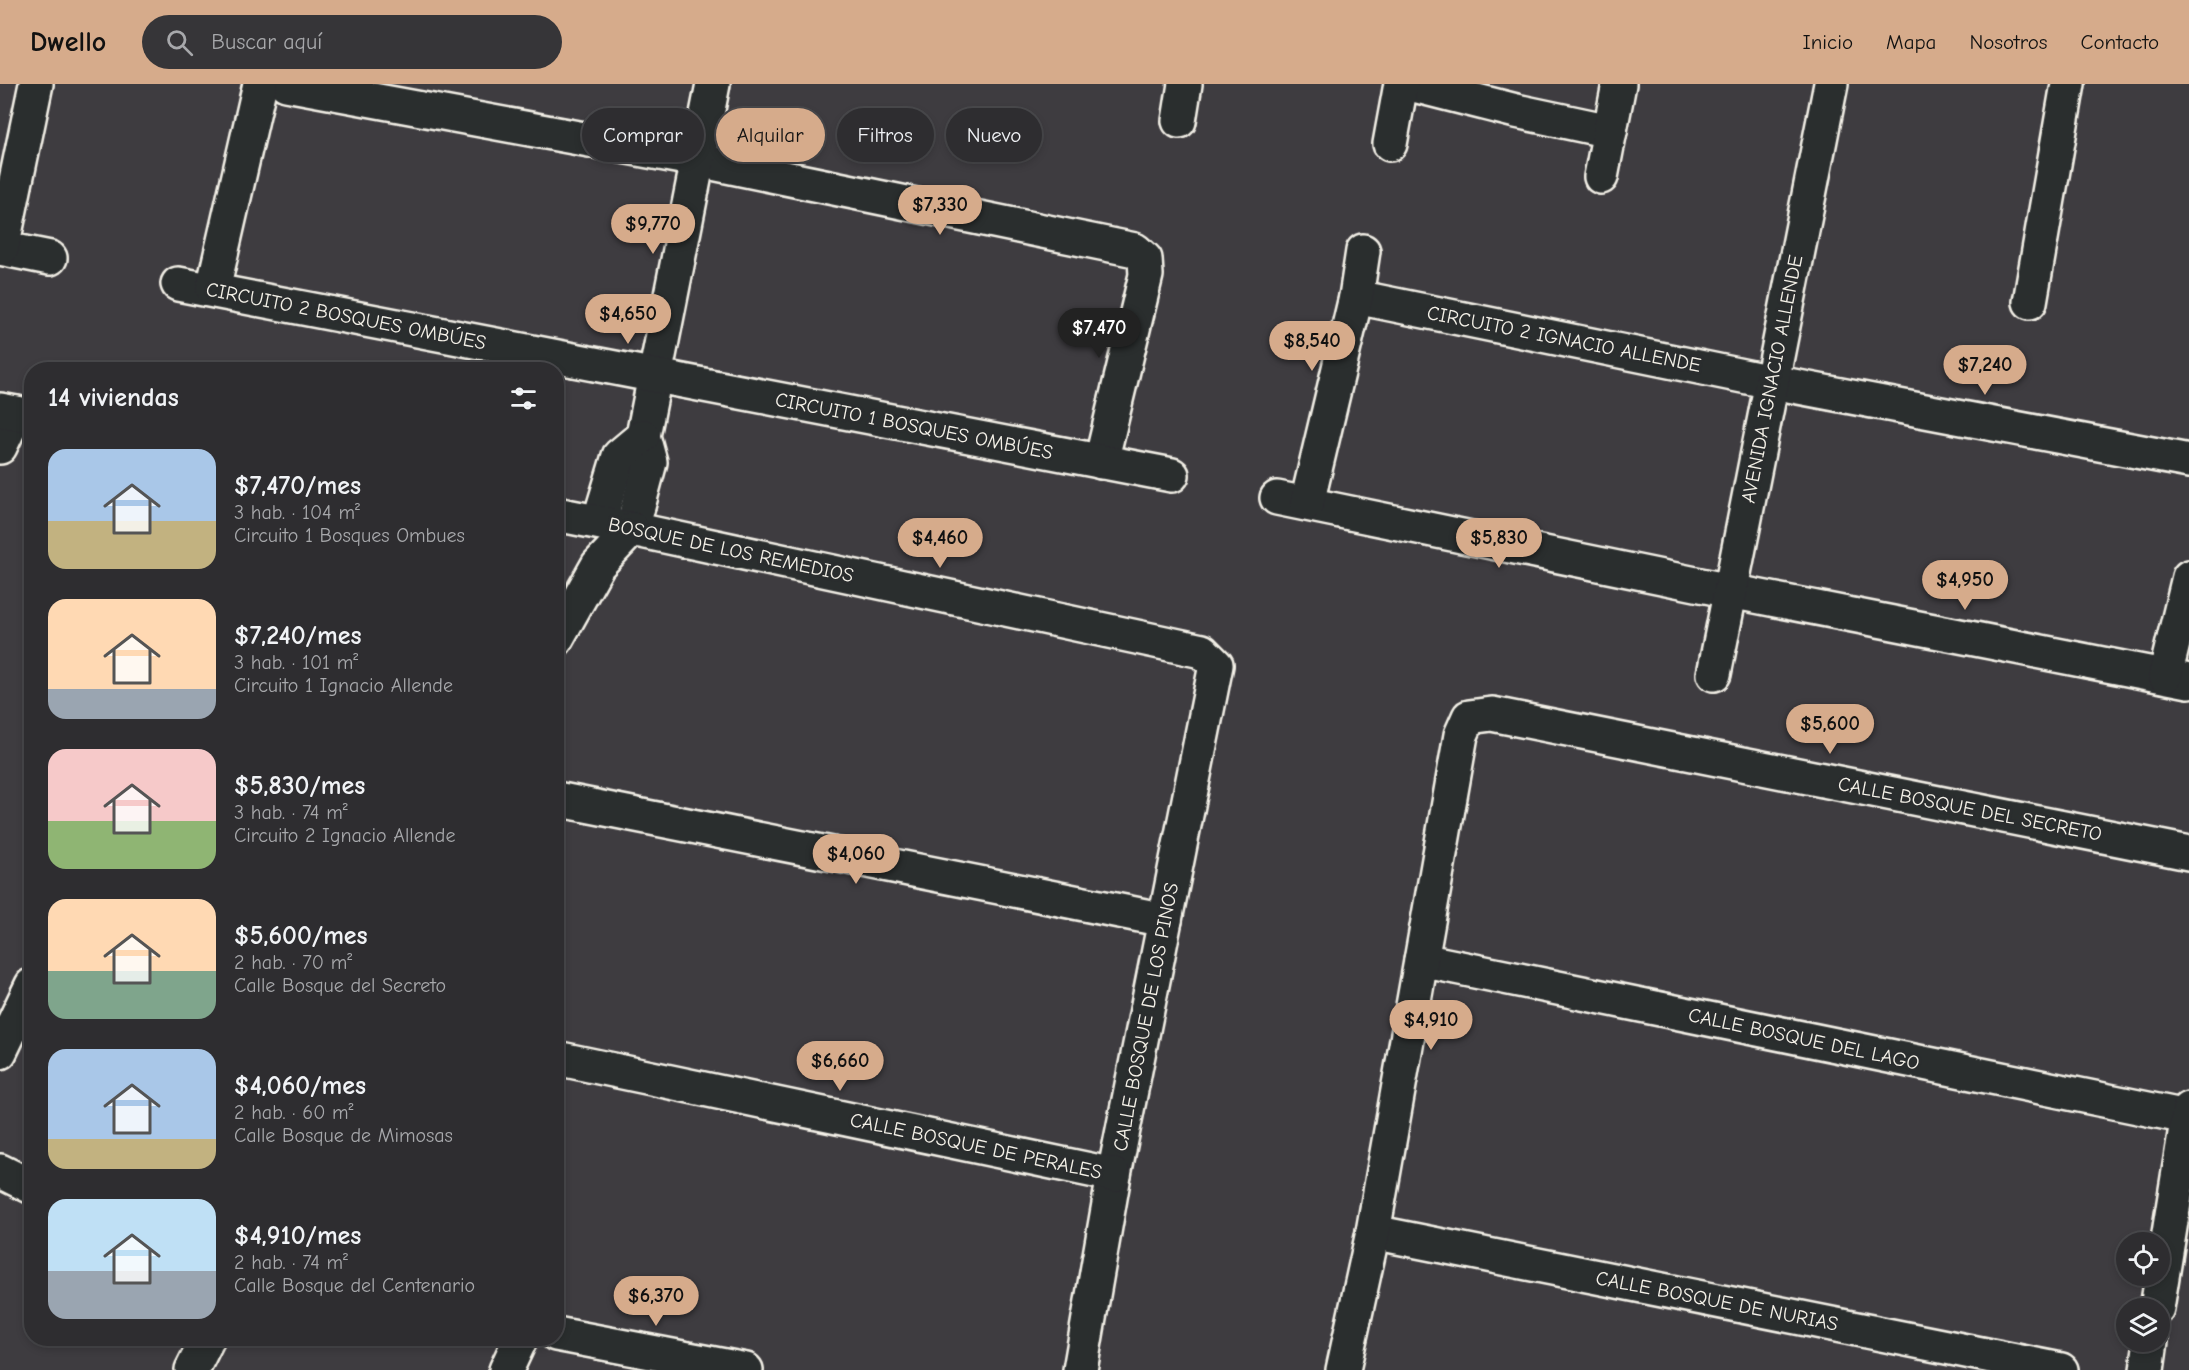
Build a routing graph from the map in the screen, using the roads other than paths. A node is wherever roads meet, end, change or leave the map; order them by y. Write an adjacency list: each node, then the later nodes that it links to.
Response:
1 (36, 84): 19 (street)
2 (260, 84): 23 (street)
3 (286, 84): 14 (street)
4 (713, 84): 12 (street)
5 (1185, 84): 11 (street)
6 (1401, 84): 15 (street)
7 (1410, 84): 13 (street)
8 (1619, 84): 13 (street)
9 (1831, 84): 27 (street, AVENIDA IGNACIO ALLENDE)
10 (2068, 84): 25 (street)
11 (1179, 121)
12 (704, 130)
13 (1610, 131): 18 (street)
14 (582, 139)
15 (1390, 144)
16 (704, 161): 32 (street)
17 (698, 162): 26 (street)
18 (1601, 177)
19 (1, 248): 21 (street)
20 (1363, 251): 24 (street)
21 (50, 258)
22 (178, 284): 23 (street, CIRCUITO 2 BOSQUES OMBÚES)
23 (213, 289): 26 (street, CIRCUITO 2 BOSQUES OMBÚES)
24 (1356, 297): 27 (street, CIRCUITO 2 IGNACIO ALLENDE); 39 (street)
25 (2030, 302)
26 (655, 376): 29 (street); 32 (street, CIRCUITO 1 BOSQUES OMBÚES)
27 (1772, 382): 31 (street, CIRCUITO 2 IGNACIO ALLENDE); 39 (street, AVENIDA IGNACIO ALLENDE)
28 (16, 413): 30 (street)
29 (643, 435): 35 (street); 36 (street)
30 (0, 447)
31 (2189, 461)
32 (1101, 462): 33 (street, CIRCUITO 1 BOSQUES OMBÚES)
33 (1172, 475)
34 (564, 515): 35 (street, BOSQUE DE LOS REMEDIOS)
35 (599, 522): 36 (street, BOSQUE DE LOS REMEDIOS); 37 (street)
36 (632, 530): 37 (street); 41 (street, BOSQUE DE LOS REMEDIOS)
37 (598, 565): 40 (street)
38 (2189, 577): 43 (street)
39 (1730, 591): 42 (street, AVENIDA IGNACIO ALLENDE); 43 (street)
40 (564, 626)
41 (1216, 665): 46 (street, CALLE BOSQUE DE LOS PINOS)
42 (1714, 674)
43 (2177, 679)
44 (564, 801): 46 (street)
45 (2189, 853): 47 (street, CALLE BOSQUE DEL SECRETO)
46 (1165, 921): 53 (street, CALLE BOSQUE DE LOS PINOS)
47 (1421, 960): 51 (street, CALLE BOSQUE DEL LAGO); 55 (street)
48 (24, 1002): 49 (street)
49 (0, 1052)
50 (564, 1060): 53 (street, CALLE BOSQUE DE PERALES)
51 (2188, 1113): 56 (street)
52 (0, 1171): 54 (street)
53 (1114, 1175): 64 (street, CALLE BOSQUE DE LOS PINOS)
54 (24, 1183)
55 (1373, 1232): 65 (street); 66 (street, CALLE BOSQUE DE NURIAS)
56 (2159, 1298)
57 (564, 1336): 63 (street)
58 (204, 1346): 61 (street)
59 (517, 1346): 62 (street)
60 (2149, 1352): 67 (street)
61 (192, 1370)
62 (506, 1370)
63 (746, 1370)
64 (1080, 1370)
65 (1342, 1370)
66 (2061, 1370)
67 (2147, 1370)

